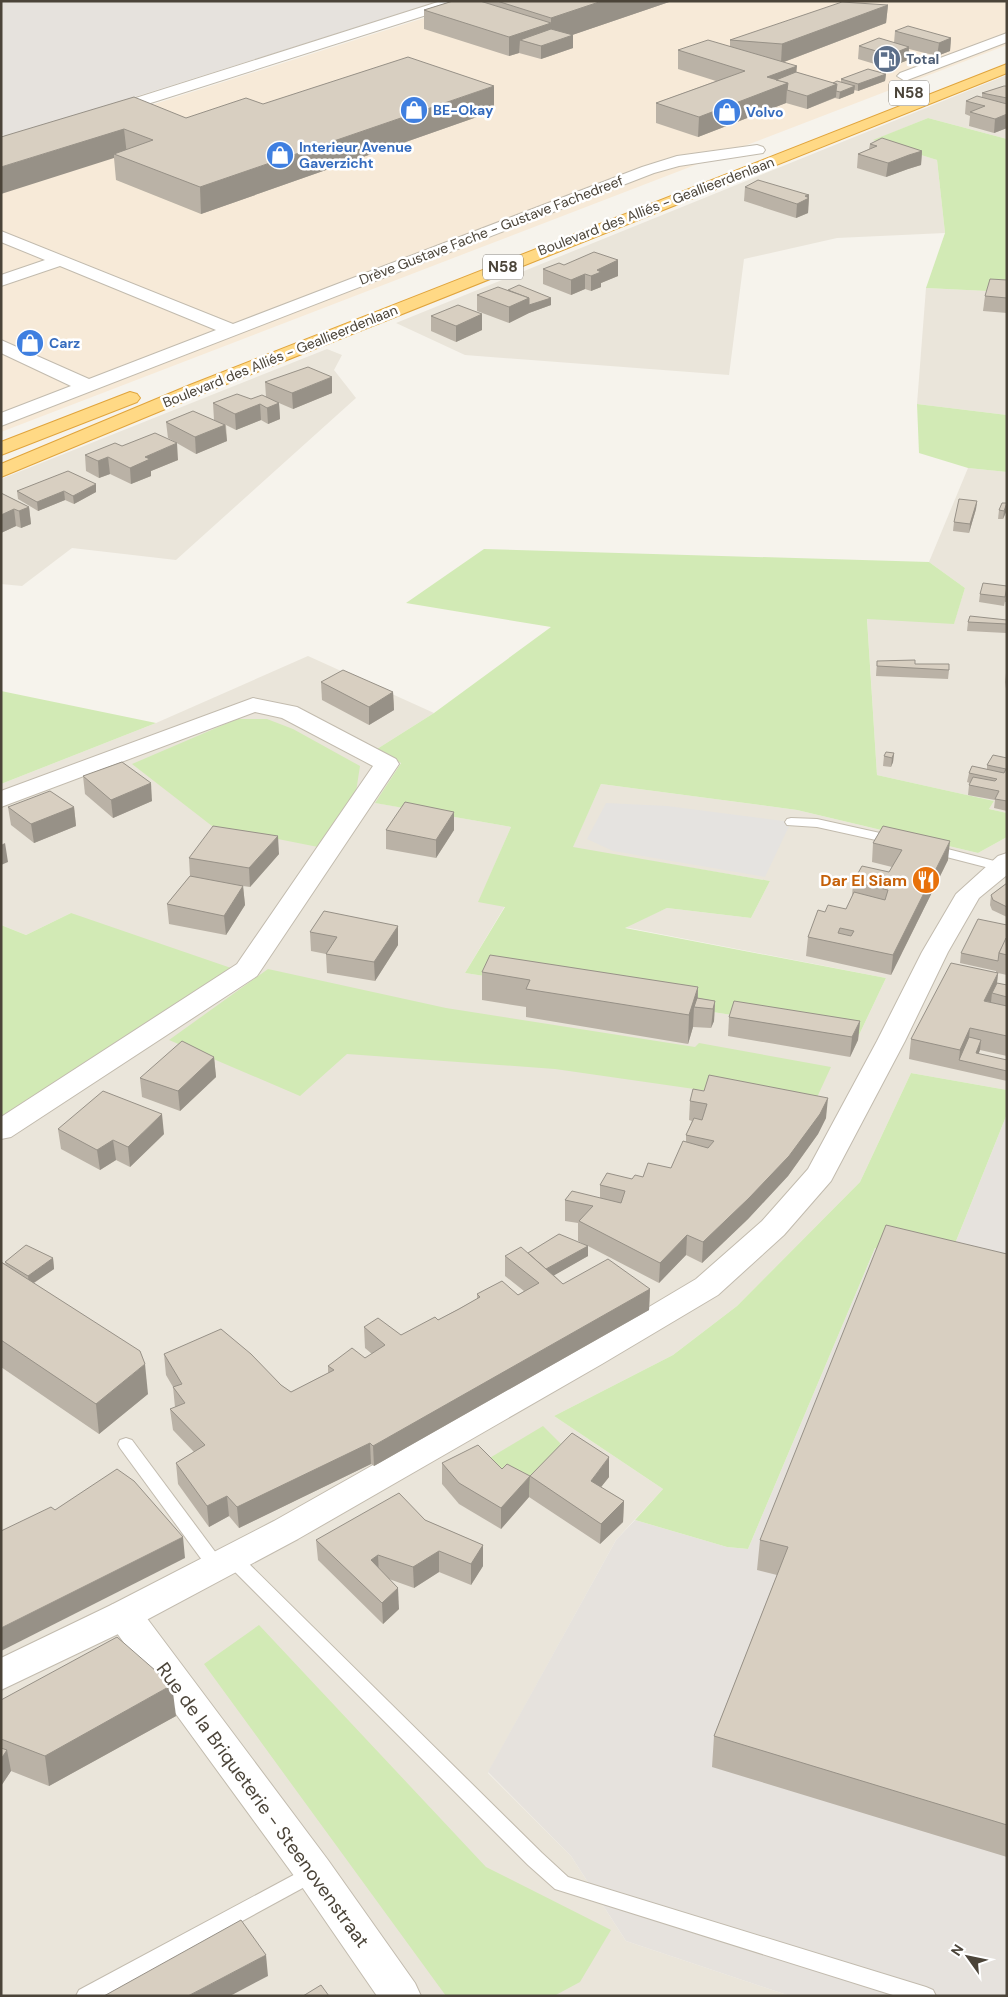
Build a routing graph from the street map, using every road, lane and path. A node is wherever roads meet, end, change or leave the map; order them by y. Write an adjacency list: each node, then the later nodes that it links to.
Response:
1 (456, 1): 6 (street)
2 (1007, 37): 5 (street)
3 (1007, 54): 5 (highway, N58)
4 (1007, 68): 18 (highway, Boulevard des Alliés - Geallieerdenlaan / N58)
5 (922, 88): 7 (highway, N58)
6 (92, 116)
7 (793, 136)
8 (775, 142): 9 (highway, Boulevard des Alliés - Geallieerdenlaan / N58)
9 (757, 150): 13 (street, Drève Gustave Fache - Gustave Fachedreef); 17 (highway, Boulevard des Alliés - Geallieerdenlaan / N58)
10 (1, 236): 11 (street)
11 (59, 261): 12 (street); 13 (street)
12 (1, 282)
13 (231, 330): 15 (street, Drève Gustave Fache - Gustave Fachedreef)
14 (1, 346): 15 (street)
15 (86, 386): 16 (street, Drève Gustave Fache - Gustave Fachedreef)
16 (1, 420)
17 (1, 449)
18 (1, 471)
19 (1, 800): 24 (street)
20 (792, 822): 21 (lane)
21 (904, 843)
22 (924, 847): 23 (lane)
23 (1004, 864): 26 (street)
24 (1, 1130)
25 (126, 1444): 26 (lane)
26 (224, 1562): 27 (street); 32 (lane)
27 (124, 1615): 28 (street); 29 (street, Rue de la Briqueterie - Steenovenstraat)
28 (1, 1675)
29 (314, 1872): 30 (lane); 31 (street, Rue de la Briqueterie - Steenovenstraat)
30 (86, 1996)
31 (401, 1996)
32 (926, 1996)

